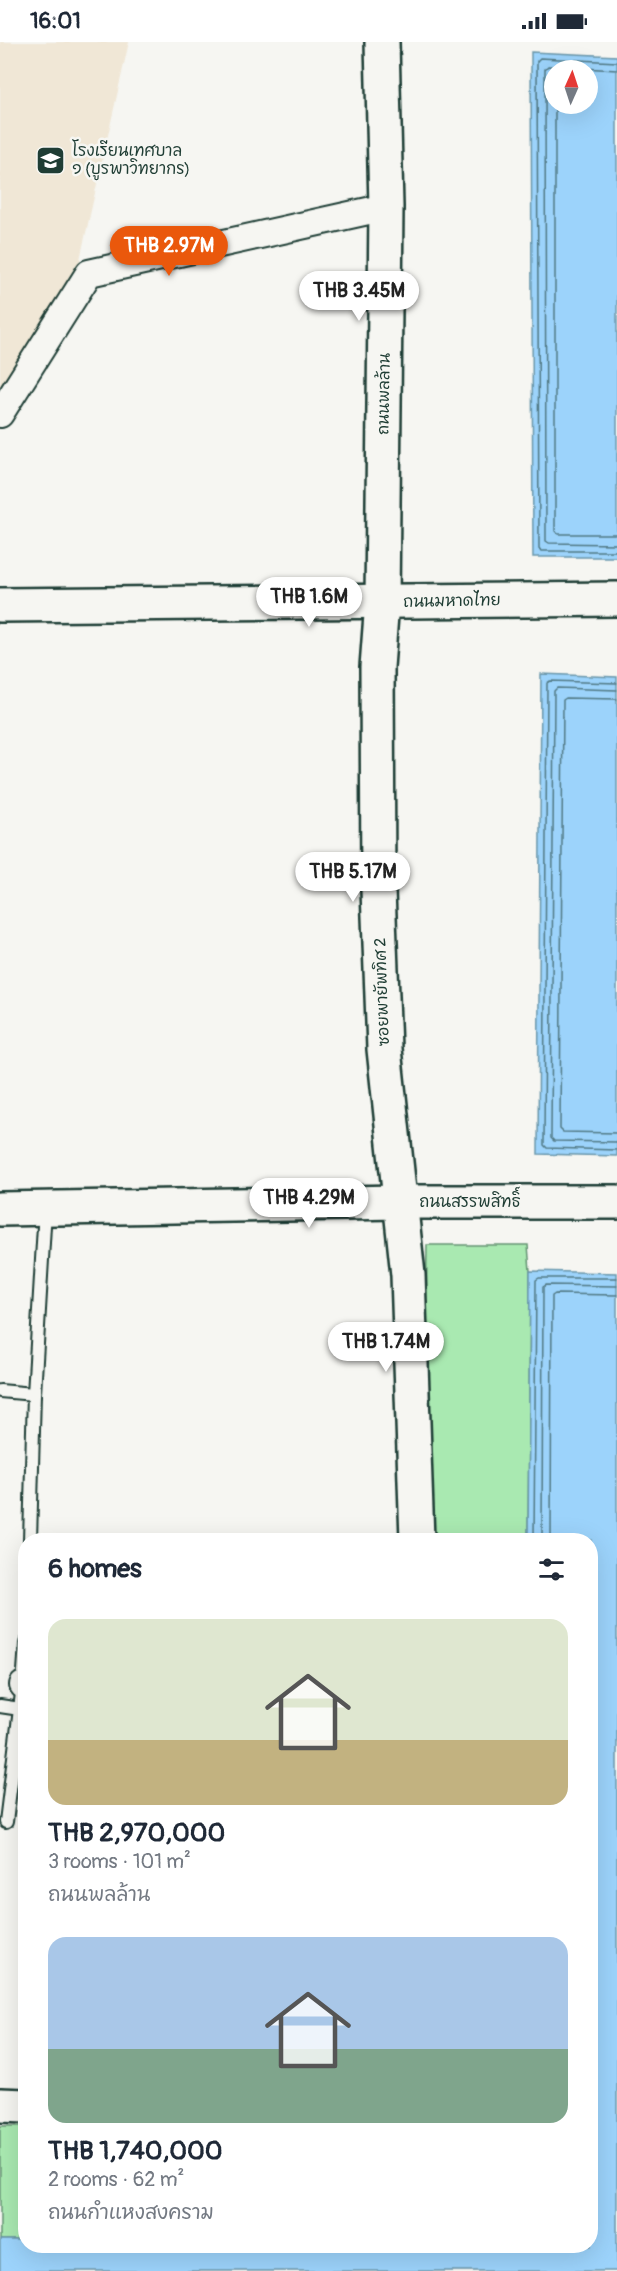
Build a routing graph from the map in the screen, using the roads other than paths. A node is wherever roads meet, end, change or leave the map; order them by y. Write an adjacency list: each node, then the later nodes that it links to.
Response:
1 (382, 42): 2 (street, ถนนพลล้าน)
2 (386, 207): 3 (street); 5 (street, ถนนพลล้าน)
3 (0, 414)
4 (617, 599): 5 (street, ถนนมหาดไทย)
5 (382, 602): 6 (street, ถนนมหาดไทย); 7 (street, ซอยพายัพทิศ 2)
6 (0, 605)
7 (399, 1202): 8 (street, ถนนสรรพสิทธิ์); 9 (street, ถนนสรรพสิทธิ์); 14 (street, ซอยพายัพทิศ 2)
8 (617, 1202)
9 (45, 1208): 10 (street, ถนนสรรพสิทธิ์); 12 (lane)
10 (0, 1209)
11 (0, 1391): 12 (lane)
12 (34, 1394): 13 (lane)
13 (30, 1533)
14 (417, 1533)
15 (18, 1696): 16 (lane)
16 (0, 1706)
17 (18, 1731): 18 (lane)
18 (6, 1822)
19 (0, 2105): 20 (street)
20 (18, 2106)

